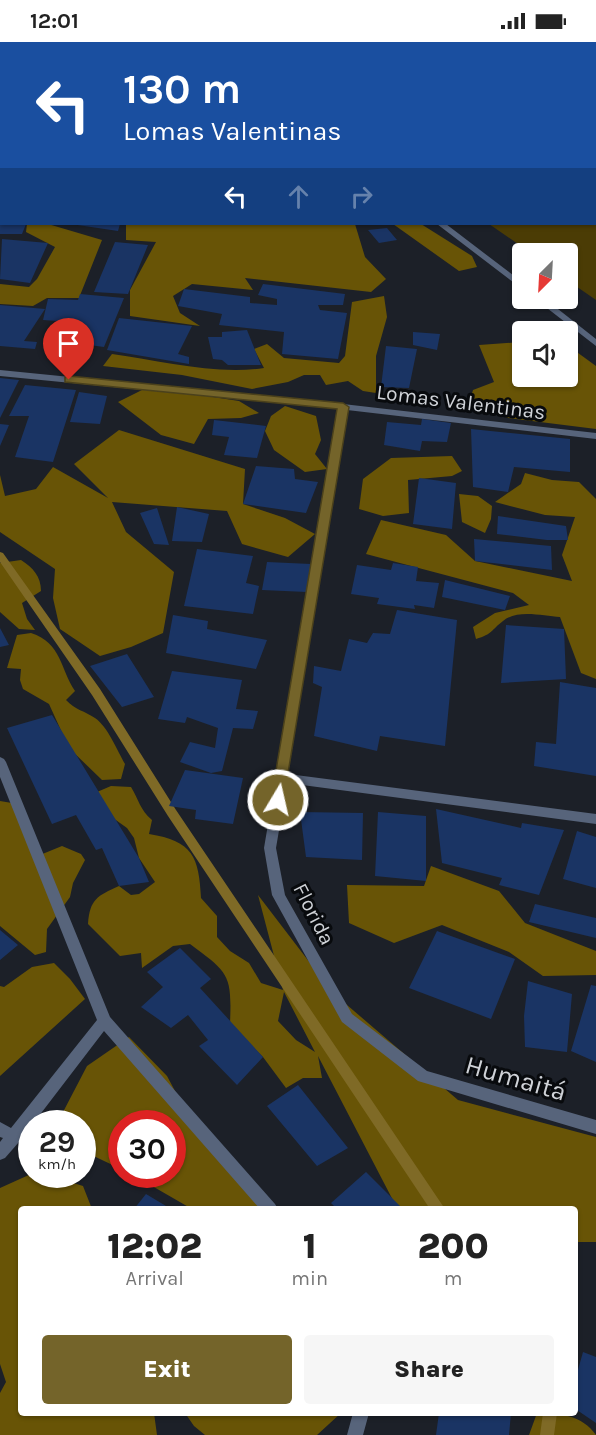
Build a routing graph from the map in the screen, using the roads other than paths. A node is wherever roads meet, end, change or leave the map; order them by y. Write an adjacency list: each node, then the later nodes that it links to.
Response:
1 (442, 225): 2 (street)
2 (512, 278)
3 (552, 309): 4 (street)
4 (596, 343)
5 (0, 373): 6 (street, Lomas Valentinas)
6 (343, 407): 7 (street, Lomas Valentinas); 9 (street, Florida)
7 (596, 436)
8 (0, 762): 11 (street)
9 (282, 778): 10 (street); 12 (street, Florida)
10 (596, 819)
11 (104, 1021): 15 (street); 17 (street)
12 (423, 1076): 13 (street, Humaitá)
13 (596, 1127)
14 (0, 1129): 15 (street)
15 (14, 1137): 16 (street)
16 (0, 1153)
17 (267, 1206)
18 (360, 1416): 19 (street)
19 (355, 1435)

